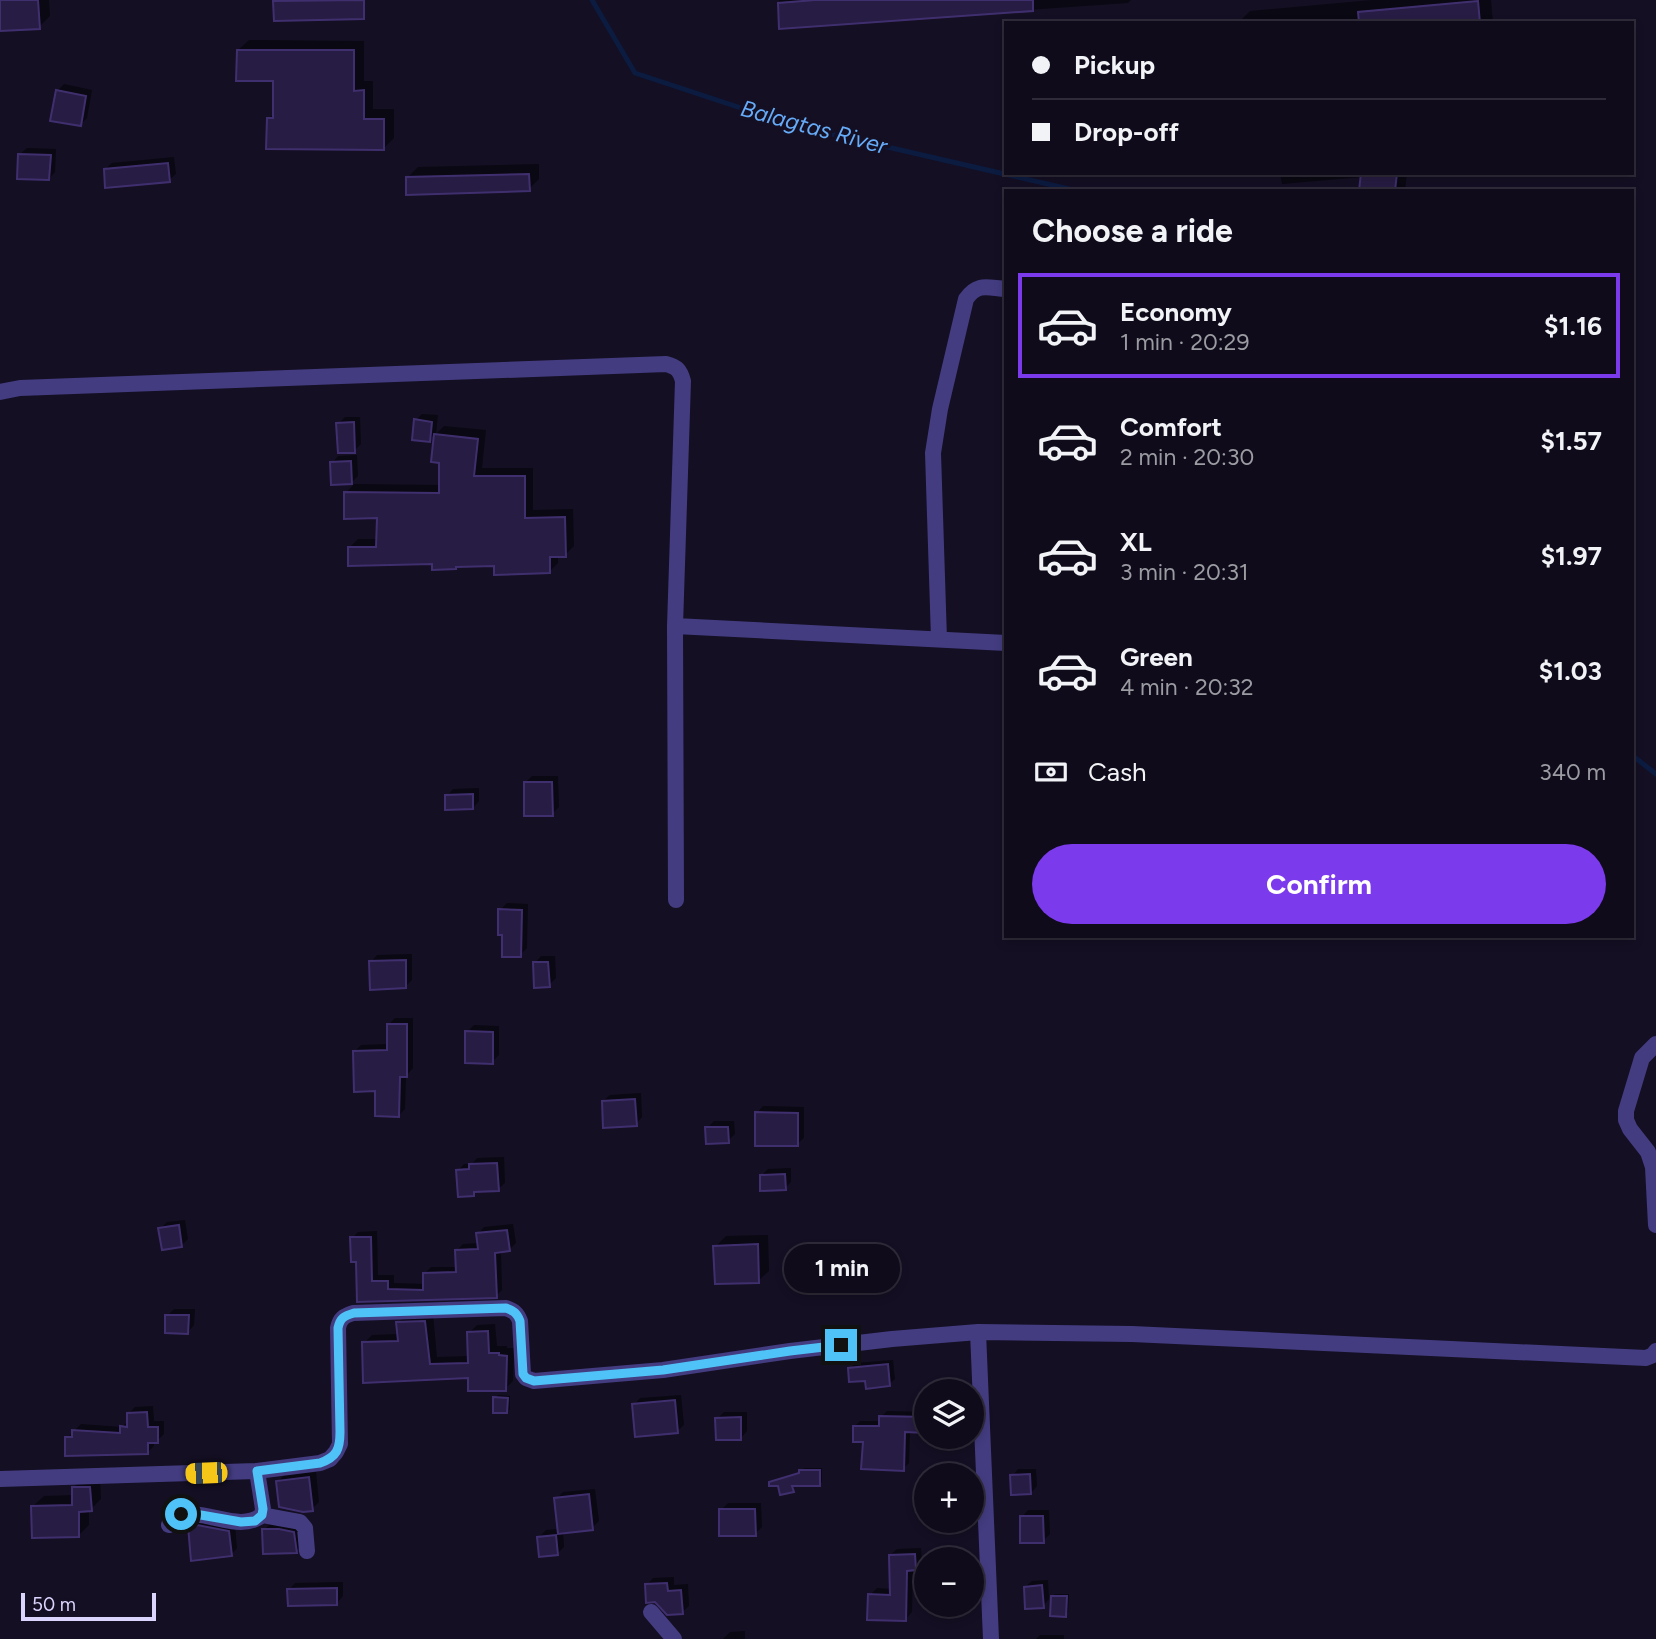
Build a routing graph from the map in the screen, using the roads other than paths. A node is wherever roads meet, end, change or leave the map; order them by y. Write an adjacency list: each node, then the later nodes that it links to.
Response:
1 (1004, 289): 4 (street)
2 (0, 392): 3 (street)
3 (675, 626): 4 (street); 6 (street)
4 (939, 639): 5 (street)
5 (1004, 643)
6 (676, 900)
7 (1656, 1044): 8 (street)
8 (1656, 1225)
9 (978, 1332): 10 (street); 11 (street); 18 (street)
10 (1656, 1351)
11 (257, 1471): 12 (street); 13 (street)
12 (0, 1479)
13 (262, 1515): 14 (street); 15 (street)
14 (169, 1525)
15 (307, 1551)
16 (651, 1612): 17 (street)
17 (674, 1639)
18 (991, 1639)

